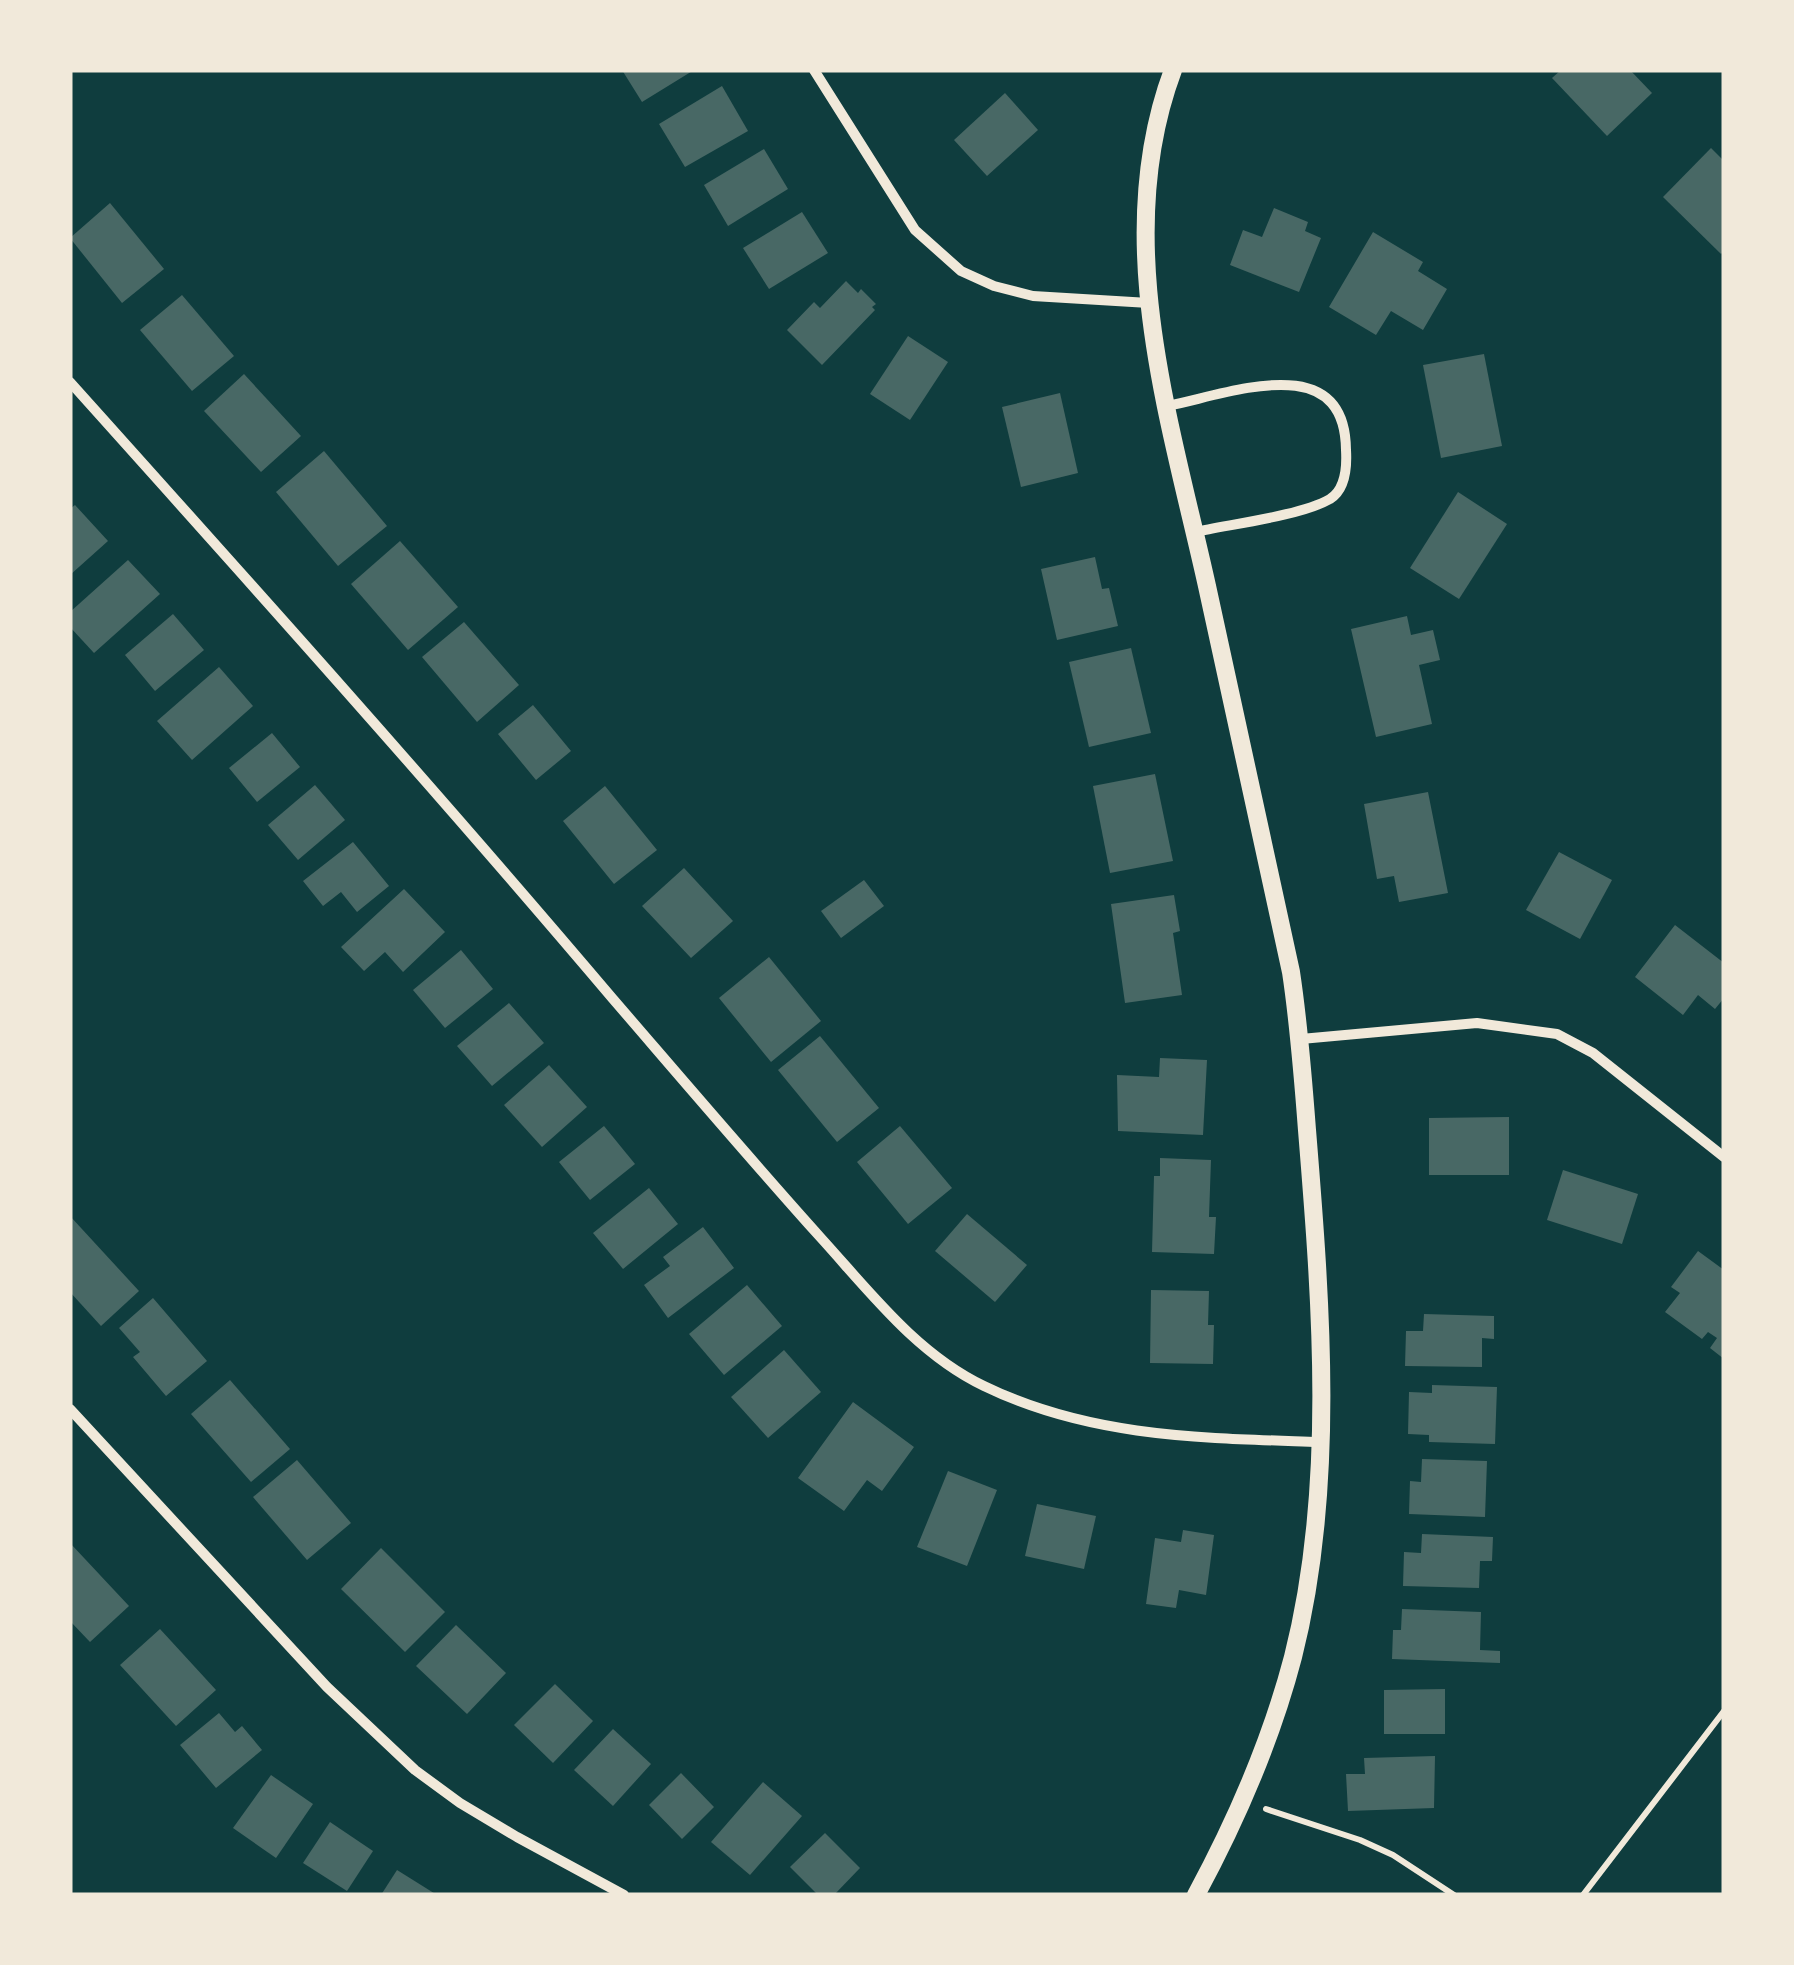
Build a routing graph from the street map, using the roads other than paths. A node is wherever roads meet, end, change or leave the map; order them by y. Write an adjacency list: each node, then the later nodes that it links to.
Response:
1 (814, 70): 3 (street)
2 (1172, 70): 3 (street)
3 (1149, 303): 5 (street)
4 (70, 382): 10 (street)
5 (1167, 406): 6 (street); 6 (street)
6 (1195, 532): 7 (street)
7 (1301, 1039): 8 (street); 10 (street)
8 (1724, 1157)
9 (70, 1410): 11 (street)
10 (1319, 1442): 12 (street)
11 (624, 1895)
12 (1196, 1895)

